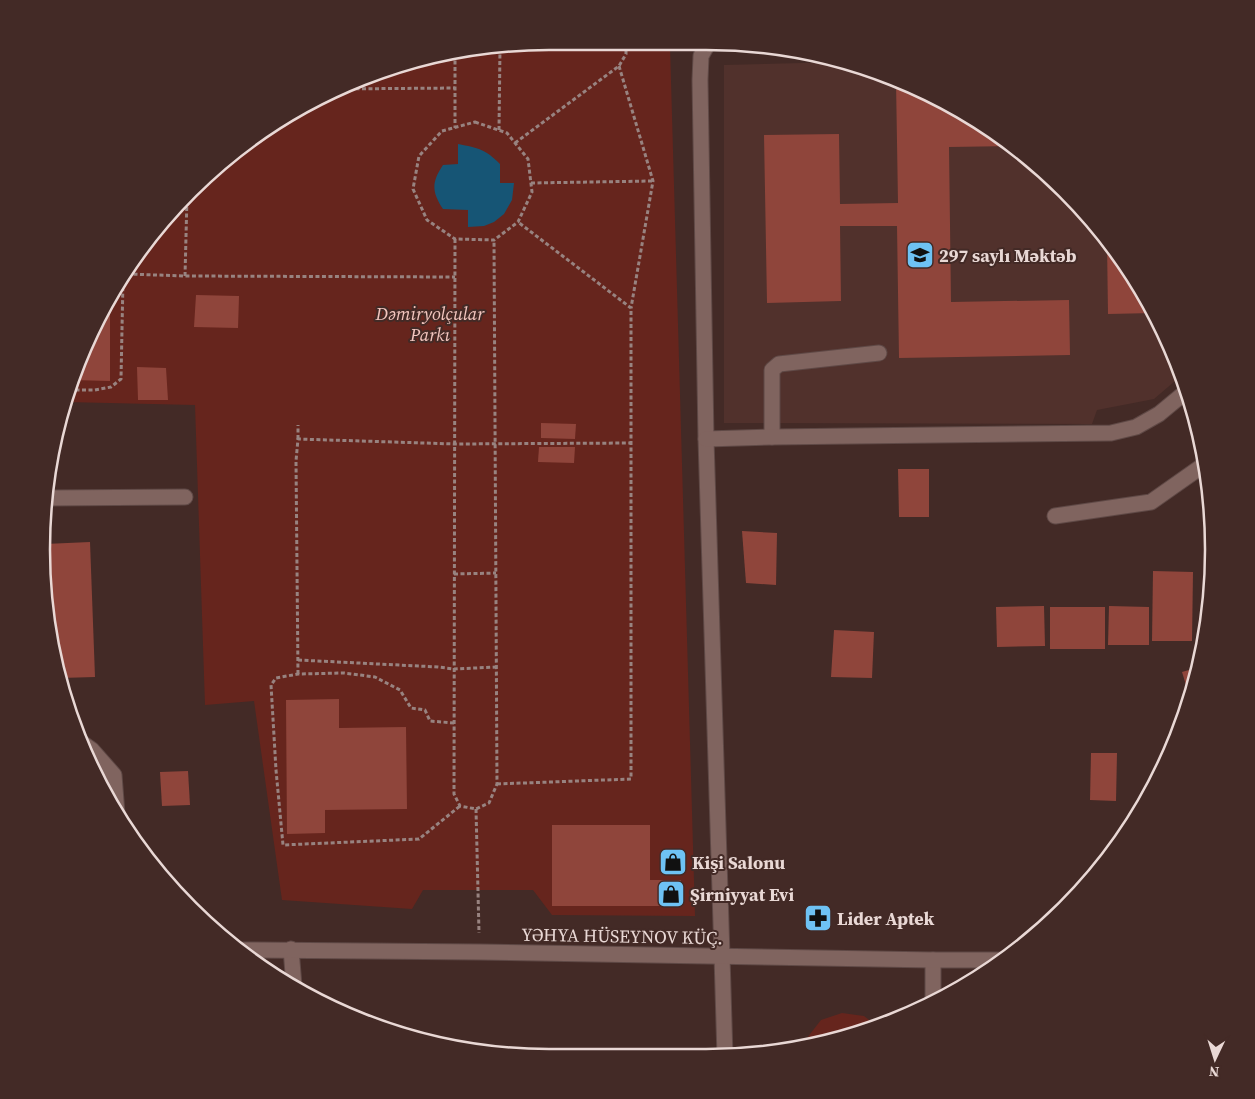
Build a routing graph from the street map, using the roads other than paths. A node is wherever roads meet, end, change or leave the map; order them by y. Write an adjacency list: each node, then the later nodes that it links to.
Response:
1 (704, 50): 5 (street)
2 (879, 353): 4 (street)
3 (1180, 396): 4 (street)
4 (772, 437): 5 (street)
5 (706, 439): 14 (street)
6 (1198, 469): 9 (street)
7 (185, 497): 8 (street)
8 (53, 498)
9 (1055, 516)
10 (93, 751): 11 (street)
11 (116, 796)
12 (291, 949): 13 (street, YƏHYA HÜSEYNOV KÜÇ.); 14 (street, YƏHYA HÜSEYNOV KÜÇ.); 17 (street)
13 (250, 950)
14 (722, 956): 15 (street, YƏHYA HÜSEYNOV KÜÇ.); 19 (street)
15 (933, 960): 16 (street, YƏHYA HÜSEYNOV KÜÇ.); 18 (street)
16 (990, 960)
17 (293, 978)
18 (933, 993)
19 (725, 1048)

